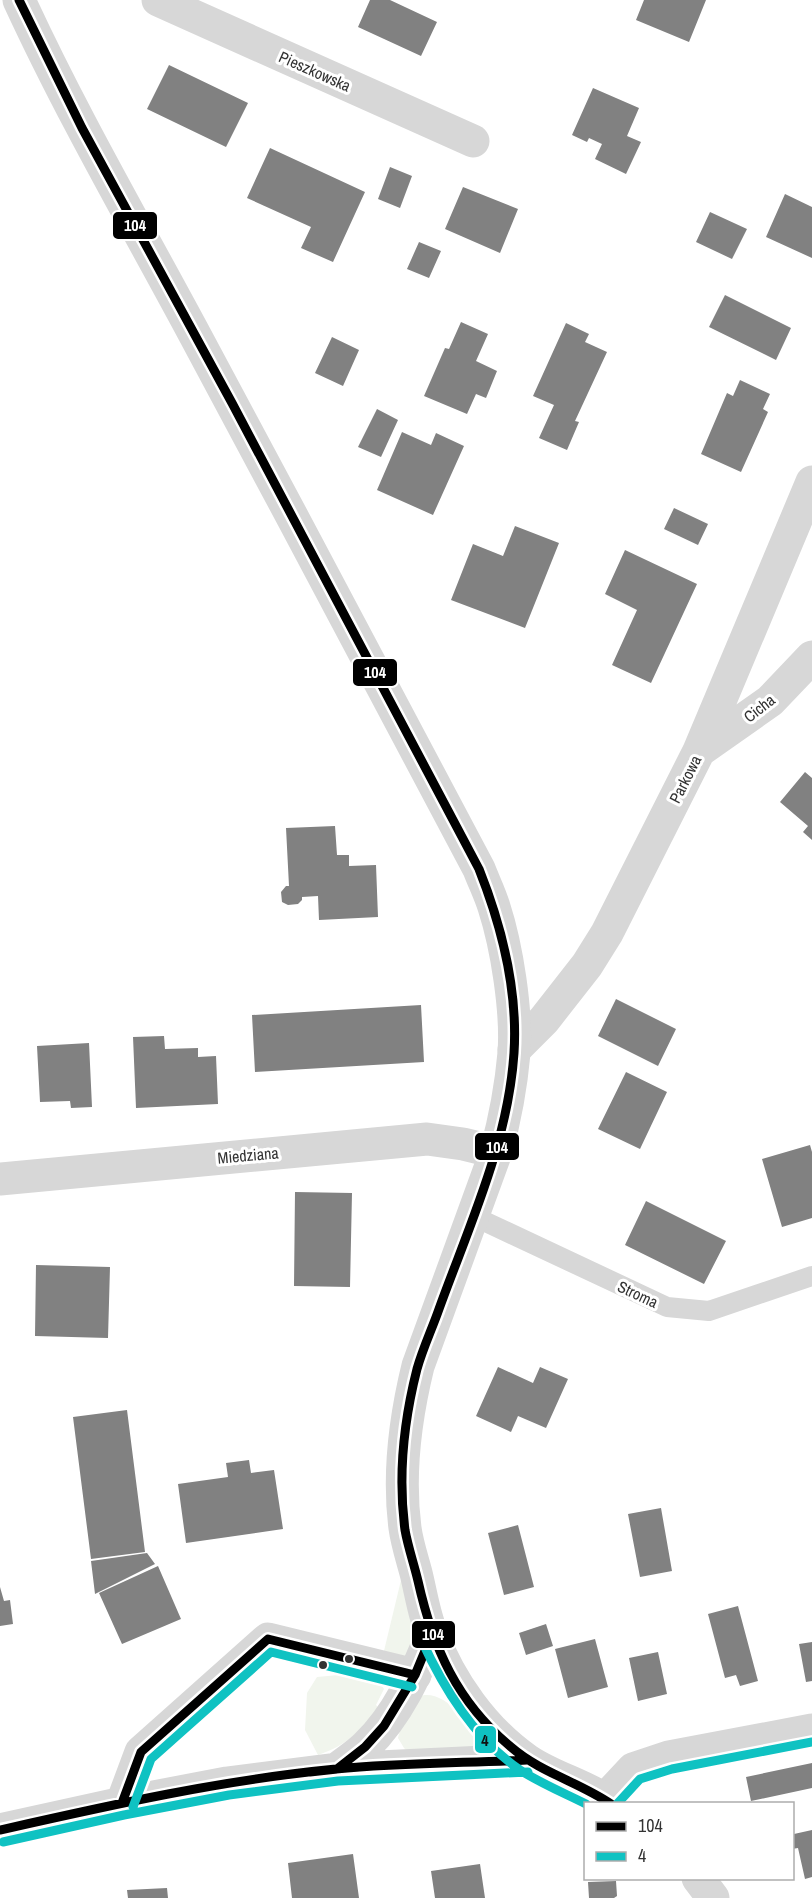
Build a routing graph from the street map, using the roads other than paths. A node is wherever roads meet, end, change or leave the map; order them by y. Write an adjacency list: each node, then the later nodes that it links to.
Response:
1 (19, 0): 7 (street)
2 (158, 0): 3 (street, Pieszkowska)
3 (473, 141)
4 (812, 482): 6 (street, Parkowa)
5 (812, 657): 6 (street, Cicha)
6 (699, 751): 7 (street, Parkowa)
7 (514, 1050): 8 (street)
8 (496, 1152): 9 (street, Miedziana); 10 (street)
9 (0, 1179)
10 (473, 1216): 11 (lane, Stroma); 12 (street)
11 (812, 1276)
12 (432, 1634): 13 (street); 15 (street)
13 (415, 1675): 16 (street); 18 (street)
14 (812, 1730): 17 (street)
15 (527, 1760): 16 (street); 17 (street)
16 (337, 1769): 18 (street)
17 (608, 1801)
18 (122, 1803): 19 (street)
19 (0, 1830)
20 (700, 1880): 21 (street)
21 (713, 1898)

